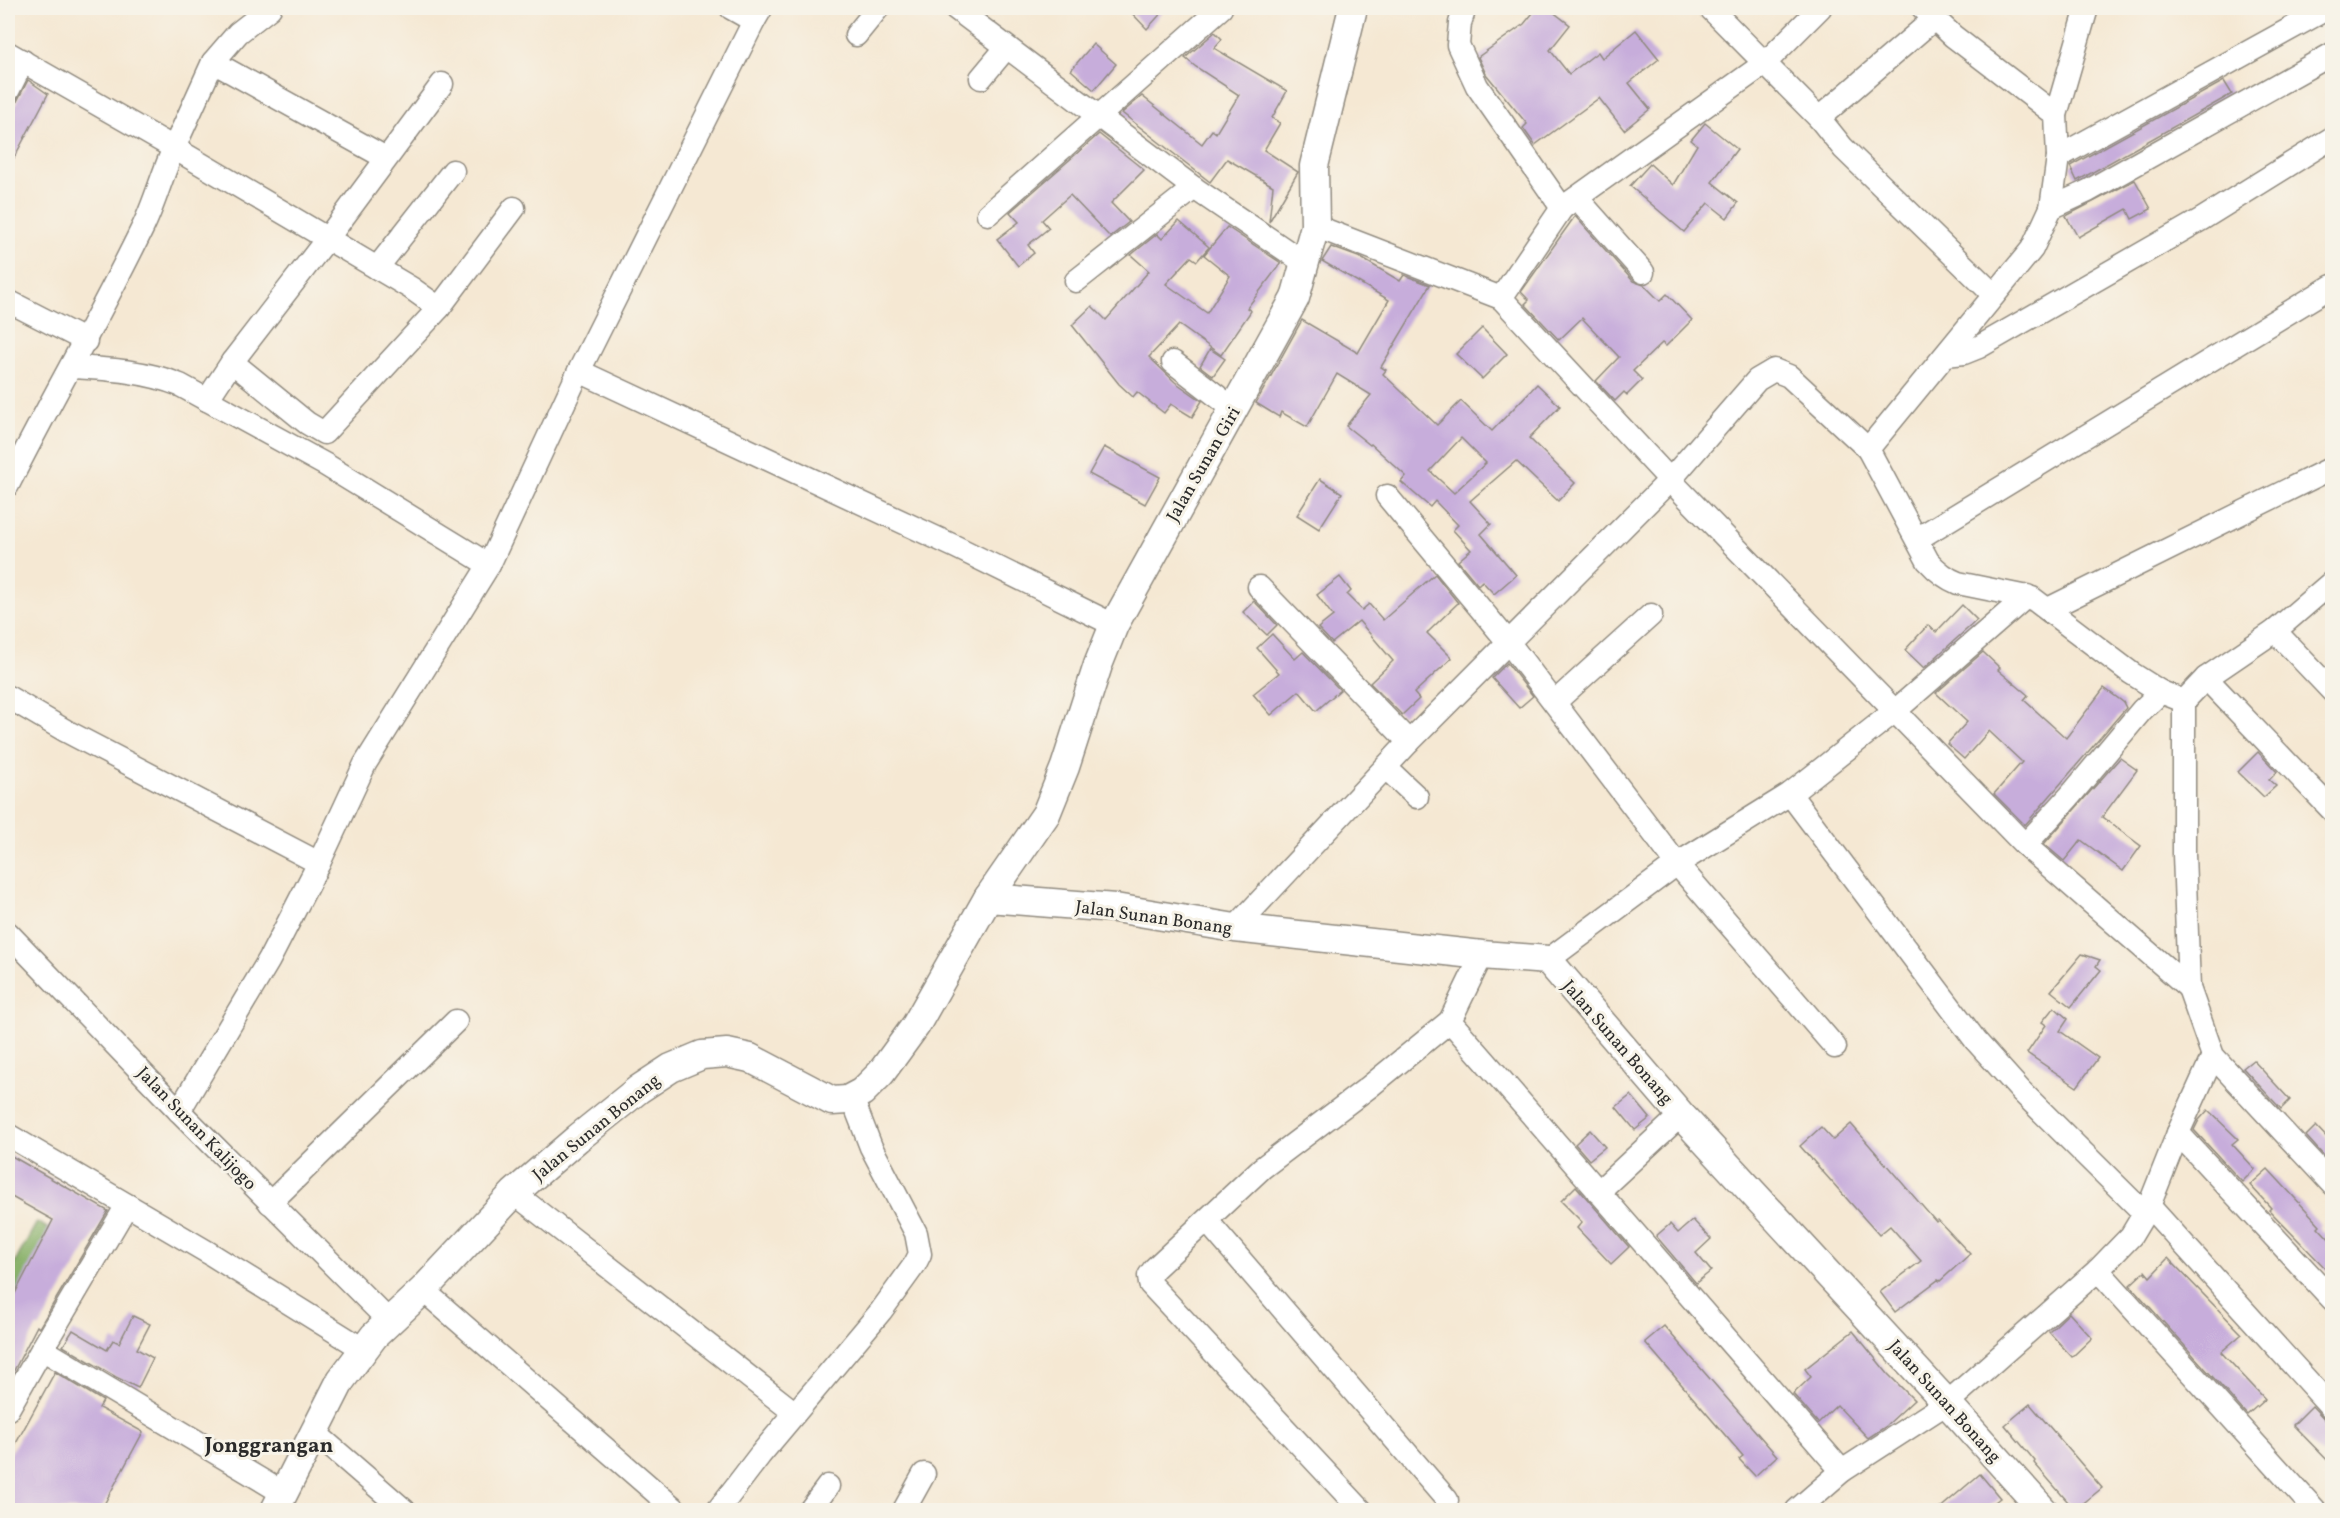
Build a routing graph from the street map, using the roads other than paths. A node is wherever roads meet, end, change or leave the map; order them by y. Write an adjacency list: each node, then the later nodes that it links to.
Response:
1 (270, 8): 18 (street)
2 (730, 8): 13 (street)
3 (878, 8): 14 (street)
4 (955, 8): 15 (street)
5 (1221, 8): 24 (street)
6 (1353, 8): 36 (street, Jalan Sunan Giri)
7 (1465, 8): 32 (street)
8 (1710, 8): 19 (street)
9 (1820, 8): 19 (street)
10 (2087, 8): 23 (street)
11 (2328, 8): 28 (street)
12 (1929, 13): 23 (street); 25 (street)
13 (758, 14): 52 (street)
14 (856, 34)
15 (1006, 48): 20 (street); 24 (street)
16 (2332, 54): 34 (street)
17 (15, 57): 22 (street); 27 (street)
18 (213, 62): 27 (street); 29 (street)
19 (1764, 64): 25 (street); 32 (street)
20 (981, 78)
21 (442, 84): 29 (street)
22 (8, 91)
23 (2056, 115): 28 (street)
24 (1099, 117): 31 (street); 35 (street)
25 (1819, 118): 43 (street)
26 (2332, 138): 48 (street)
27 (174, 148): 37 (street); 47 (street)
28 (2058, 157): 34 (street)
29 (386, 159): 37 (street)
30 (453, 171): 39 (street)
31 (1194, 188): 38 (street); 41 (street)
32 (1569, 203): 40 (street); 44 (street)
33 (514, 208): 46 (street)
34 (2051, 208): 43 (street)
35 (987, 214)
36 (1315, 226): 38 (street, Jalan Sunan Giri); 44 (street)
37 (327, 239): 39 (street); 49 (street)
38 (1306, 264): 54 (street, Jalan Sunan Giri)
39 (377, 268): 46 (street)
40 (1643, 272)
41 (1076, 281)
42 (2332, 286): 62 (street)
43 (1994, 295): 48 (street)
44 (1501, 298): 59 (street)
45 (8, 301): 47 (street)
46 (439, 308): 55 (street)
47 (86, 340): 51 (street)
48 (1946, 355): 56 (street)
49 (232, 362): 53 (street); 55 (street)
50 (1173, 362): 54 (street)
51 (72, 367): 53 (street); 60 (street)
52 (579, 371): 63 (street); 69 (street)
53 (207, 400): 57 (street)
54 (1235, 410): 69 (street, Jalan Sunan Giri)
55 (324, 433): 57 (street)
56 (1868, 449): 59 (street); 62 (street)
57 (309, 455): 63 (street)
58 (2332, 468): 67 (street)
59 (1670, 480): 71 (street); 78 (street)
60 (8, 485)
61 (1387, 496): 71 (street)
62 (1917, 539): 66 (street)
63 (489, 565): 85 (street)
64 (2332, 582): 70 (street)
65 (1259, 586): 79 (street)
66 (2027, 596): 67 (street); 78 (street)
67 (2048, 609): 74 (street)
68 (1651, 615): 77 (street)
69 (1114, 625): 87 (street, Jalan Sunan Giri)
70 (2275, 631): 72 (street); 73 (street)
71 (1509, 643): 77 (street); 79 (street)
72 (2206, 678): 76 (street); 83 (street)
73 (2332, 691)
74 (2161, 692): 76 (street); 84 (street)
75 (8, 697): 85 (street)
76 (2184, 701): 92 (street)
77 (1555, 702): 86 (street)
78 (1895, 711): 81 (street); 84 (street)
79 (1409, 742): 80 (street)
80 (1386, 768): 82 (street); 88 (street)
81 (1790, 794): 86 (street); 107 (street)
82 (1417, 797)
83 (2332, 810)
84 (2025, 845): 92 (street)
85 (319, 863): 98 (street)
86 (1677, 864): 91 (street); 95 (street)
87 (988, 898): 88 (street, Jalan Sunan Bonang); 97 (street)
88 (1235, 928): 90 (street, Jalan Sunan Bonang)
89 (8, 933): 98 (street, Jalan Sunan Kalijogo)
90 (1482, 955): 91 (street, Jalan Sunan Bonang); 94 (street)
91 (1548, 960): 99 (street, Jalan Sunan Bonang)
92 (2189, 988): 96 (street)
93 (456, 1021): 105 (street)
94 (1450, 1022): 103 (street); 108 (street)
95 (1835, 1047)
96 (2213, 1056): 100 (street); 102 (street)
97 (852, 1098): 104 (street, Jalan Sunan Bonang); 118 (street)
98 (179, 1111): 105 (street, Jalan Sunan Kalijogo)
99 (1681, 1115): 103 (street); 115 (street, Jalan Sunan Bonang)
100 (2178, 1133): 107 (street); 111 (street)
101 (8, 1135): 106 (street)
102 (2332, 1184)
103 (1598, 1192): 120 (street)
104 (514, 1193): 110 (street, Jalan Sunan Bonang); 118 (street)
105 (270, 1203): 112 (street, Jalan Sunan Kalijogo)
106 (127, 1205): 113 (street); 114 (street)
107 (2147, 1210): 109 (street); 116 (street)
108 (1207, 1221): 124 (street); 131 (street)
109 (2097, 1270): 115 (street); 133 (street)
110 (423, 1290): 112 (street, Jalan Sunan Bonang); 127 (street)
111 (2332, 1299)
112 (389, 1322): 113 (street, Jalan Sunan Bonang)
113 (363, 1348): 119 (street, Jalan Sunan Bonang)
114 (42, 1349): 117 (street); 123 (street)
115 (1947, 1403): 120 (street); 132 (street, Jalan Sunan Bonang)
116 (2332, 1408)
117 (8, 1409)
118 (795, 1413): 128 (street)
119 (314, 1432): 123 (street, Jalan Sunan Bonang); 126 (street)
120 (1842, 1471): 125 (street)
121 (924, 1474): 130 (street)
122 (828, 1486): 129 (street)
123 (279, 1502)
124 (1446, 1507)
125 (1804, 1508)
126 (404, 1510)
127 (676, 1510)
128 (718, 1510)
129 (810, 1510)
130 (904, 1510)
131 (1361, 1510)
132 (2043, 1510)
133 (2315, 1510)

